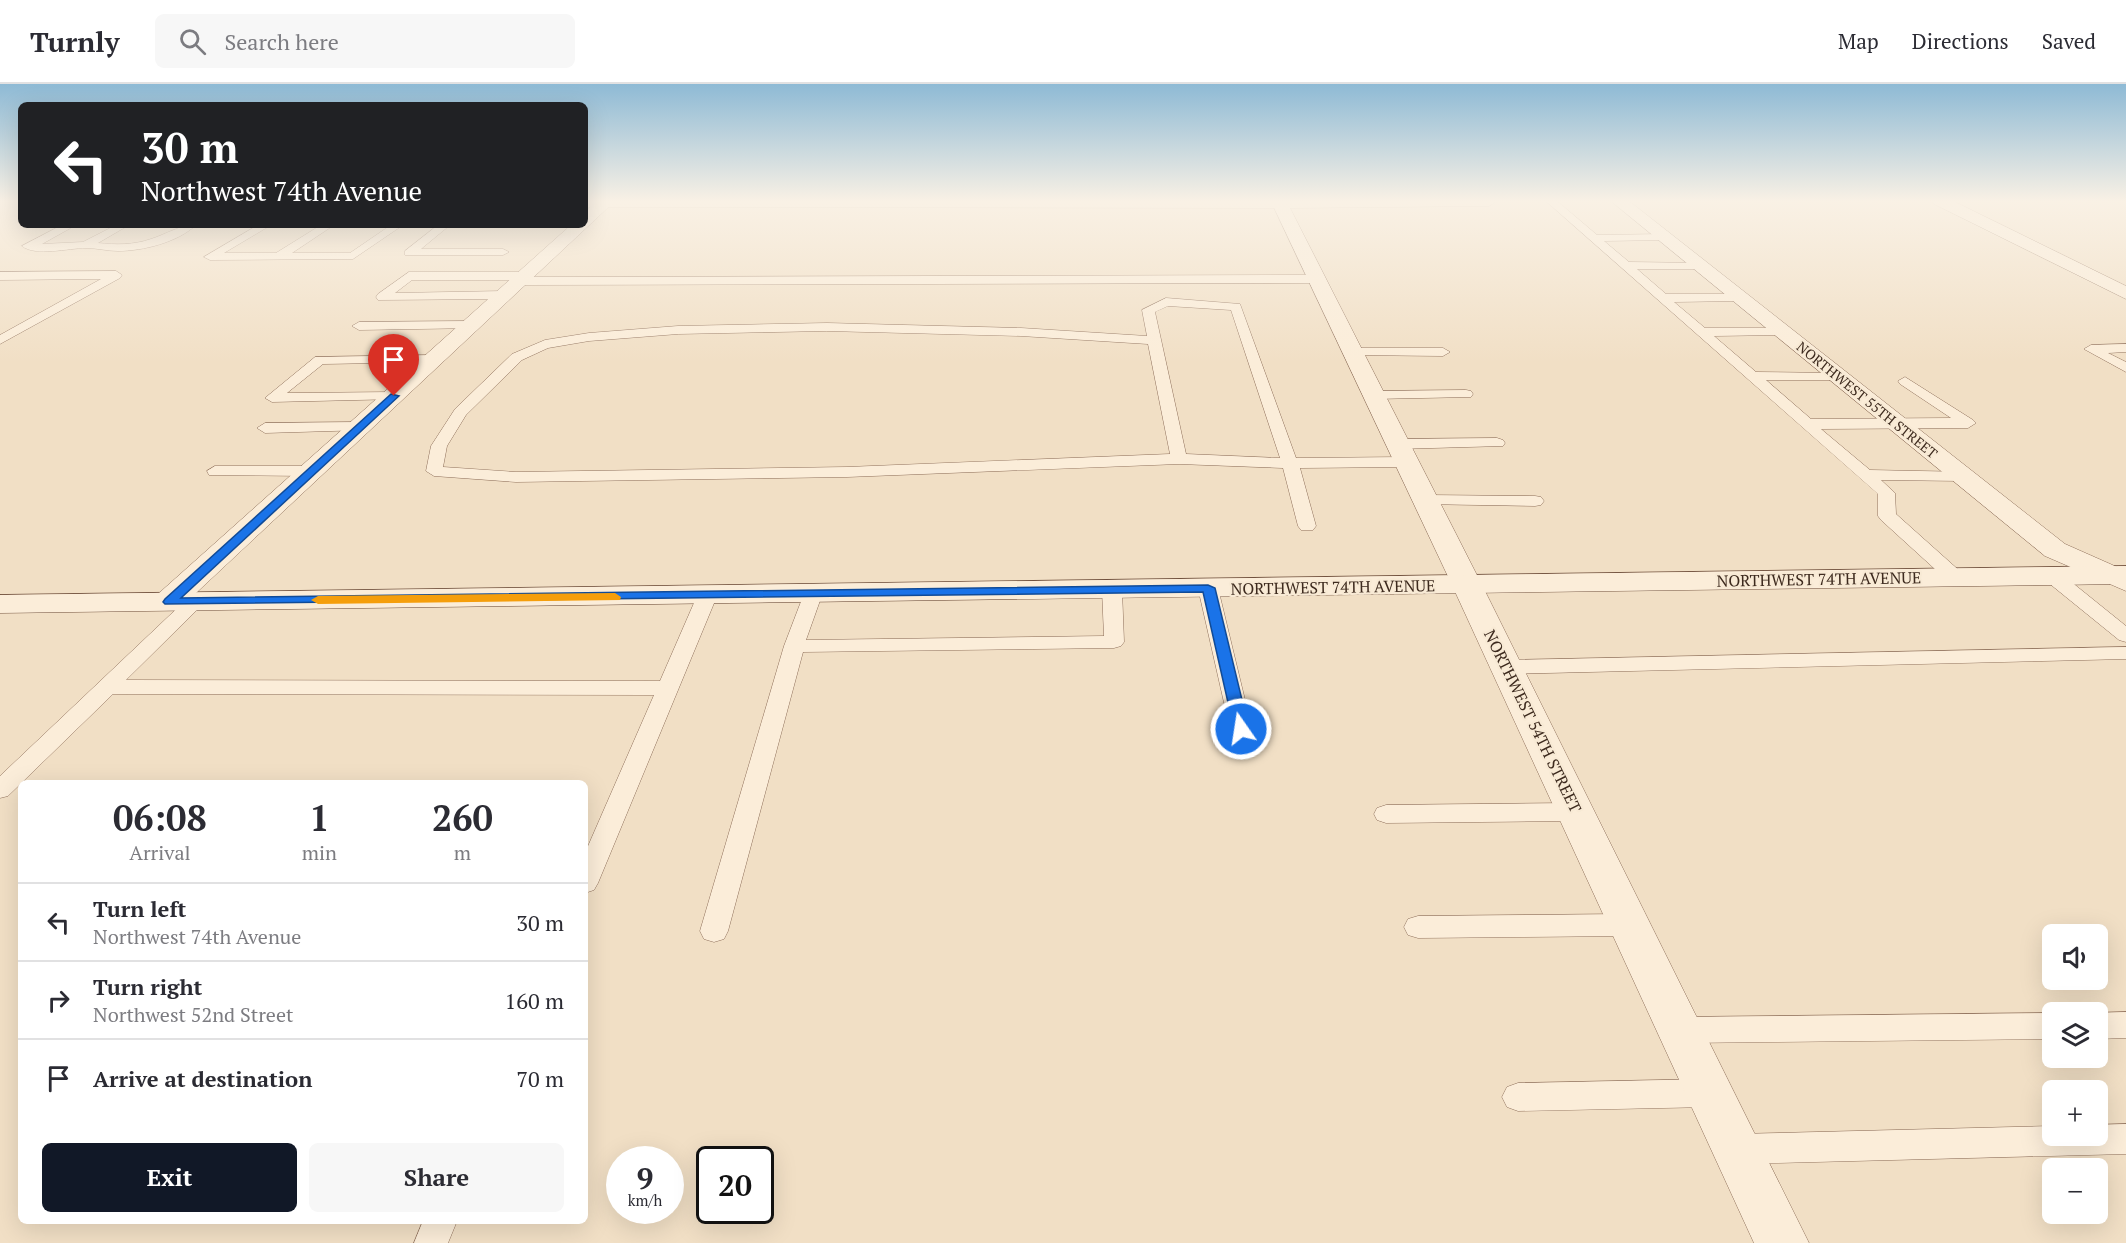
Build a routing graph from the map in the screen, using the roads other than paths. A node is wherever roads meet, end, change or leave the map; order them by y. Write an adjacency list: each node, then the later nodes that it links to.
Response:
1 (213, 255): 8 (lane)
2 (354, 255): 8 (lane)
3 (548, 255): 13 (street)
4 (1305, 255): 12 (street, NORTHWEST 54TH STREET)
5 (1614, 255): 10 (lane)
6 (1687, 255): 9 (street, NORTHWEST 55TH STREET)
7 (2049, 255): 14 (street)
8 (279, 256)
9 (1699, 265): 10 (lane); 15 (street, NORTHWEST 55TH STREET)
10 (1626, 266): 16 (lane)
11 (0, 276): 21 (lane)
12 (1317, 279): 13 (lane); 24 (street, NORTHWEST 54TH STREET)
13 (516, 284): 13 (lane); 17 (street)
14 (2126, 293)
15 (1739, 297): 16 (lane); 19 (street, NORTHWEST 55TH STREET)
16 (1663, 298): 20 (lane)
17 (472, 325): 18 (lane); 26 (street)
18 (359, 326)
19 (1781, 331): 20 (lane); 29 (street, NORTHWEST 55TH STREET)
20 (1703, 332): 28 (lane)
21 (0, 340)
22 (1154, 340): 40 (lane); 40 (lane); 41 (lane)
23 (2126, 348): 27 (lane)
24 (1352, 352): 25 (lane); 32 (street, NORTHWEST 54TH STREET)
25 (1443, 352)
26 (435, 359): 33 (street); 33 (lane)
27 (2126, 368)
28 (1752, 376): 29 (lane); 34 (lane)
29 (1838, 376): 35 (street, NORTHWEST 55TH STREET)
30 (1905, 381): 35 (lane)
31 (1466, 394): 32 (lane)
32 (1373, 395): 39 (street, NORTHWEST 54TH STREET)
33 (394, 396): 36 (street)
34 (1807, 424): 35 (lane); 44 (lane)
35 (1897, 424): 45 (street, NORTHWEST 55TH STREET)
36 (360, 427): 37 (lane); 43 (street)
37 (265, 428)
38 (1497, 443): 39 (lane)
39 (1401, 453): 41 (lane); 46 (street, NORTHWEST 54TH STREET)
40 (1179, 459): 41 (lane)
41 (1290, 463): 48 (lane)
42 (215, 471): 43 (lane)
43 (312, 471): 57 (street)
44 (1866, 475): 45 (lane); 50 (lane)
45 (1963, 476): 51 (street, NORTHWEST 55TH STREET)
46 (1425, 500): 47 (lane); 52 (street, NORTHWEST 54TH STREET)
47 (1535, 501)
48 (1307, 526)
49 (2052, 576): 50 (street, NORTHWEST 74TH AVENUE); 51 (street, NORTHWEST 74TH AVENUE); 59 (lane)
50 (1955, 577): 52 (street, NORTHWEST 74TH AVENUE)
51 (2121, 577)
52 (1467, 585): 53 (street, NORTHWEST 74TH AVENUE); 62 (street, NORTHWEST 54TH STREET)
53 (1208, 588): 54 (street, NORTHWEST 74TH AVENUE); 65 (lane)
54 (1112, 590): 55 (street, NORTHWEST 74TH AVENUE); 60 (lane)
55 (812, 595): 56 (street, NORTHWEST 74TH AVENUE); 60 (lane)
56 (708, 596): 57 (street, NORTHWEST 74TH AVENUE); 64 (lane)
57 (183, 601): 58 (street, NORTHWEST 74TH AVENUE); 63 (lane)
58 (5, 608)
59 (2126, 636)
60 (794, 646): 72 (lane)
61 (2126, 653): 62 (lane)
62 (1507, 667): 67 (street, NORTHWEST 54TH STREET)
63 (107, 687): 64 (lane); 66 (lane)
64 (669, 688): 69 (lane)
65 (1241, 729)
66 (0, 790)
67 (1576, 812): 68 (lane); 70 (street, NORTHWEST 54TH STREET)
68 (1386, 814)
69 (588, 876)
70 (1629, 925): 71 (lane); 76 (street, NORTHWEST 54TH STREET)
71 (1418, 927)
72 (714, 931)
73 (2126, 1025): 75 (lane)
74 (2042, 1026): 76 (lane)
75 (2108, 1026)
76 (1680, 1030): 77 (street, NORTHWEST 54TH STREET)
77 (1710, 1093): 78 (lane); 80 (street, NORTHWEST 54TH STREET)
78 (1518, 1097)
79 (2126, 1139): 80 (lane)
80 (1737, 1149): 83 (street, NORTHWEST 54TH STREET)
81 (439, 1224): 82 (lane)
82 (431, 1243)
83 (1782, 1243)

